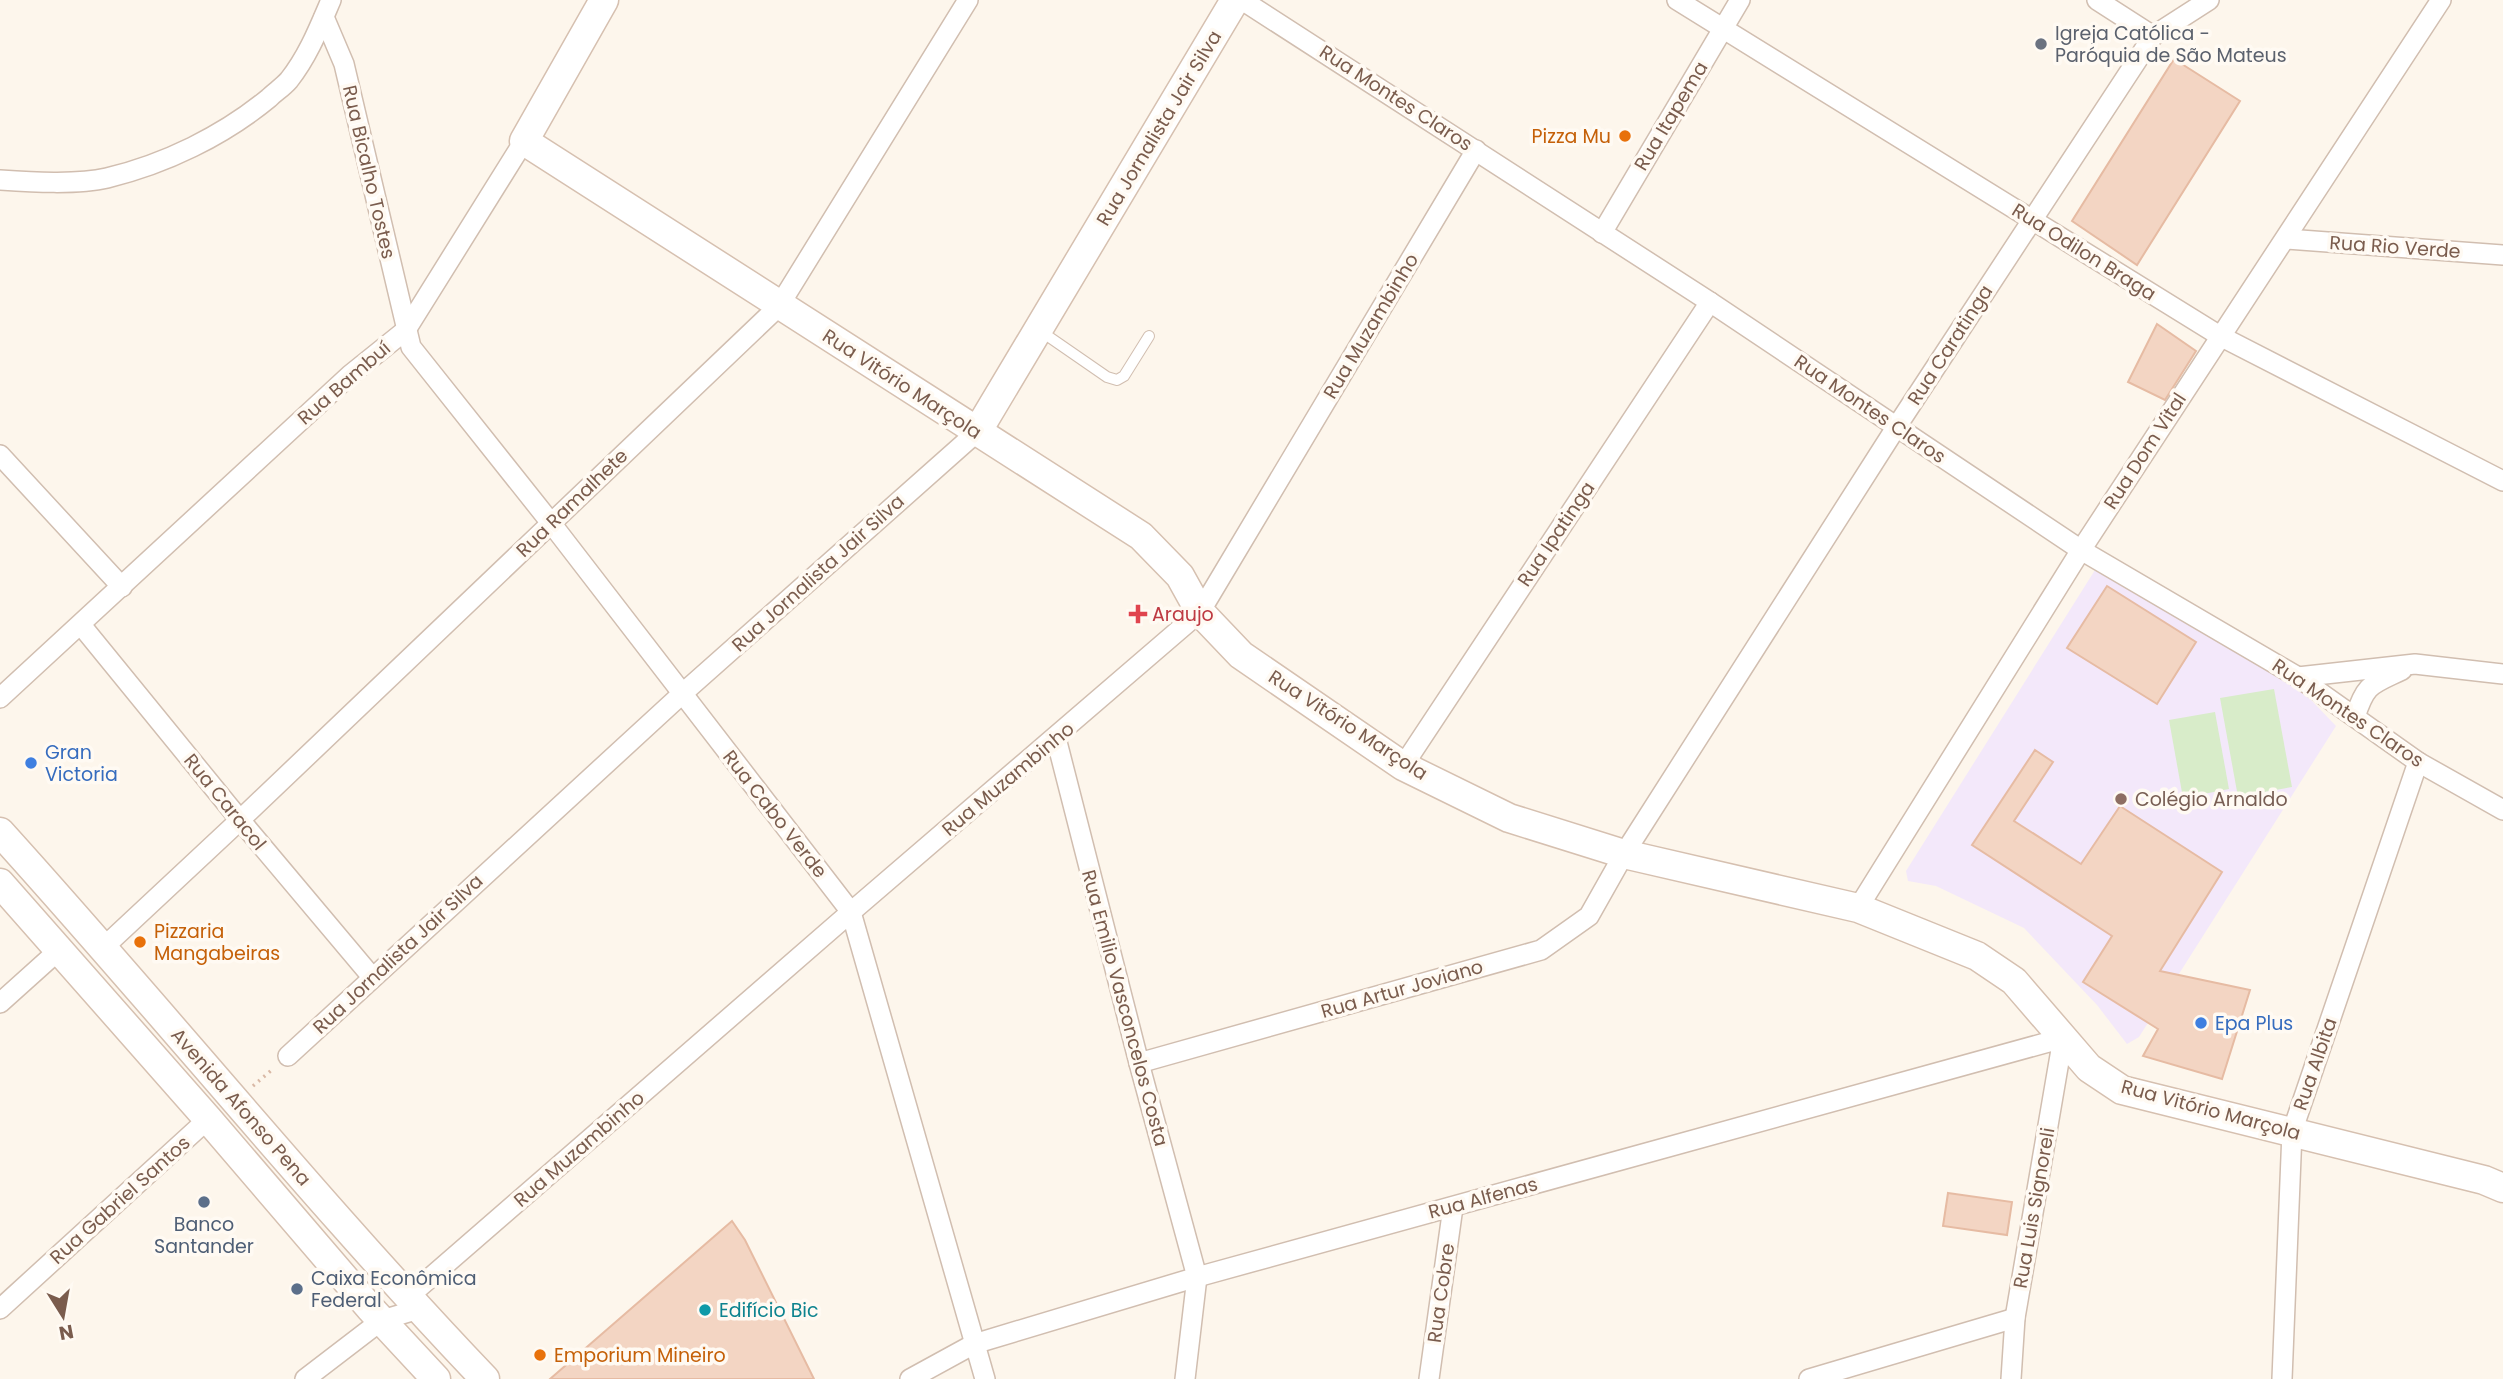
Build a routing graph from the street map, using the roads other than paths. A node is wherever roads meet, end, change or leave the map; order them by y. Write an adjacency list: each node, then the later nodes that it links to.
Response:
1 (604, 0): 13 (street, Rua Bambuí)
2 (968, 0): 21 (street, Rua Ramalhete)
3 (1235, 0): 23 (street, Rua Jornalista Jair Silva)
4 (1242, 0): 14 (street, Rua Montes Claros)
5 (1677, 0): 11 (street, Rua Odilon Braga)
6 (1740, 0): 11 (street, Rua Itapema)
7 (2097, 0): 12 (street)
8 (2209, 0): 12 (street, Rua Caratinga)
9 (2441, 0): 18 (street, Rua Dom Vital)
10 (328, 9): 15 (street); 22 (street, Rua Bicalho Tostes)
11 (1722, 29): 16 (street, Rua Odilon Braga); 17 (street, Rua Itapema)
12 (2153, 36): 16 (street, Rua Caratinga)
13 (524, 141): 21 (street, Rua Vitório Marçola); 22 (street, Rua Bambuí)
14 (1476, 150): 17 (street, Rua Montes Claros); 33 (street, Rua Muzambinho)
15 (0, 180)
16 (2031, 219): 25 (street, Rua Odilon Braga); 26 (street, Rua Caratinga)
17 (1602, 233): 20 (street, Rua Montes Claros)
18 (2287, 239): 19 (street, Rua Rio Verde); 25 (street, Rua Dom Vital)
19 (2503, 255)
20 (1710, 302): 26 (street, Rua Montes Claros); 43 (street, Rua Ipatinga)
21 (779, 306): 27 (street, Rua Vitório Marçola); 30 (street, Rua Ramalhete)
22 (406, 330): 30 (street, Rua Cabo Verde); 32 (street, Rua Bambuí)
23 (1038, 330): 24 (lane); 27 (street, Rua Jornalista Jair Silva)
24 (1149, 336)
25 (2220, 336): 29 (street, Rua Odilon Braga); 31 (street, Rua Dom Vital)
26 (1897, 426): 31 (street, Rua Montes Claros); 47 (street, Rua Caratinga)
27 (977, 432): 33 (street, Rua Vitório Marçola); 38 (street, Rua Jornalista Jair Silva)
28 (0, 455): 32 (street)
29 (2503, 481)
30 (551, 523): 38 (street, Rua Cabo Verde); 45 (street, Rua Ramalhete)
31 (2081, 551): 37 (street, Rua Montes Claros); 49 (street, Rua Dom Vital)
32 (122, 587): 34 (street, Rua Bambuí)
33 (1200, 612): 41 (street, Rua Muzambinho); 43 (street, Rua Vitório Marçola)
34 (81, 625): 39 (street, Rua Bambuí); 45 (street, Rua Caracol)
35 (2415, 664): 36 (street); 37 (street); 40 (street)
36 (2503, 674)
37 (2298, 677): 40 (street, Rua Montes Claros)
38 (682, 693): 50 (street, Rua Cabo Verde); 53 (street, Rua Jornalista Jair Silva)
39 (0, 698)
40 (2355, 717): 42 (street, Rua Montes Claros)
41 (1056, 738): 50 (street, Rua Muzambinho); 57 (street, Rua Emilio Vasconcelos Costa)
42 (2418, 762): 44 (street, Rua Montes Claros); 59 (street, Rua Albita)
43 (1403, 765): 47 (street, Rua Vitório Marçola)
44 (2503, 810)
45 (240, 820): 51 (street, Rua Ramalhete); 53 (street, Rua Caracol)
46 (0, 832): 51 (street, Avenida Afonso Pena)
47 (1624, 854): 49 (street, Rua Vitório Marçola); 57 (street, Rua Artur Joviano)
48 (0, 883): 52 (street, Avenida Afonso Pena)
49 (1858, 908): 55 (street, Rua Vitório Marçola)
50 (851, 912): 63 (street, Rua Muzambinho); 67 (street, Rua Cabo Verde)
51 (104, 947): 63 (street, Avenida Afonso Pena)
52 (60, 950): 54 (street); 58 (street, Avenida Afonso Pena)
53 (372, 977): 56 (street, Rua Jornalista Jair Silva)
54 (0, 1003)
55 (2063, 1038): 59 (street, Rua Vitório Marçola); 61 (street, Rua Alfenas); 65 (street, Rua Luis Signoreli)
56 (288, 1056)
57 (1139, 1063): 62 (street, Rua Emilio Vasconcelos Costa)
58 (208, 1119): 64 (street, Rua Gabriel Santos); 66 (street, Avenida Afonso Pena)
59 (2292, 1132): 60 (street, Rua Vitório Marçola); 77 (street, Rua Albita)
60 (2503, 1188)
61 (1453, 1207): 62 (street, Rua Alfenas); 74 (street, Rua Cobre)
62 (1197, 1277): 67 (street, Rua Alfenas); 73 (street)
63 (414, 1303): 66 (street, Rua Muzambinho); 70 (street, Avenida Afonso Pena)
64 (0, 1309)
65 (2015, 1318): 75 (street); 76 (street, Rua Luis Signoreli)
66 (382, 1321): 68 (street, Rua Muzambinho); 69 (street, Avenida Afonso Pena)
67 (974, 1344): 71 (street, Rua Alfenas); 72 (street, Rua Cabo Verde)
68 (305, 1379)
69 (436, 1379)
70 (485, 1379)
71 (910, 1379)
72 (985, 1379)
73 (1185, 1379)
74 (1429, 1379)
75 (1809, 1379)
76 (2011, 1379)
77 (2282, 1379)

